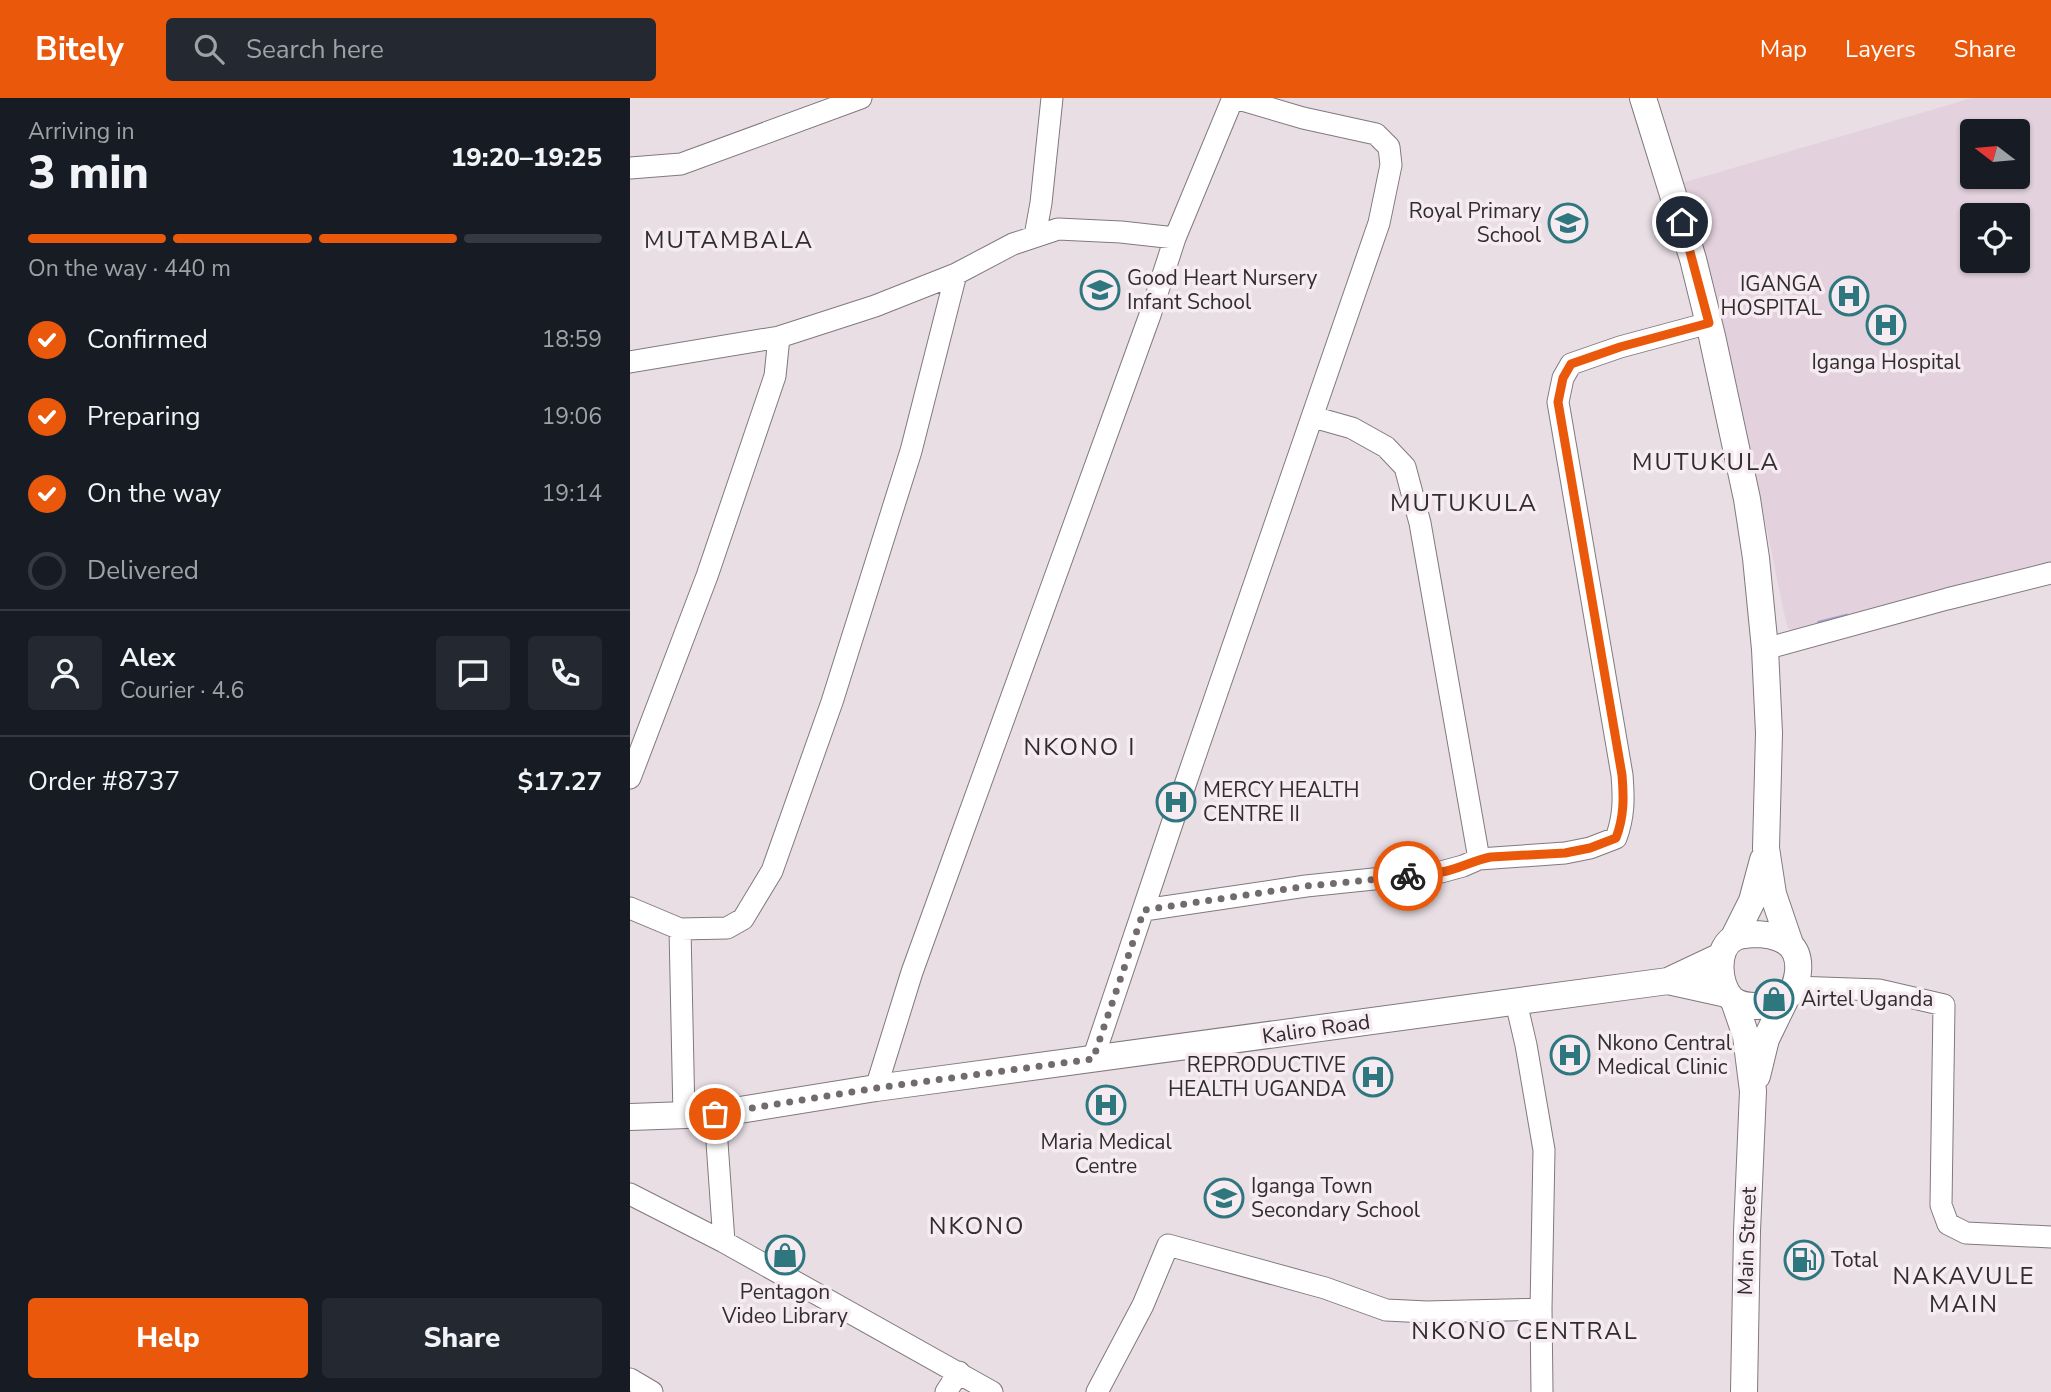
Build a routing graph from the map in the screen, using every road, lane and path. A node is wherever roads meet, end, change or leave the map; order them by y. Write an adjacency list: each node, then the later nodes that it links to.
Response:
1 (861, 98): 5 (street)
2 (1052, 98): 6 (street)
3 (1234, 98): 7 (street); 12 (street)
4 (1643, 98): 9 (main road)
5 (630, 168)
6 (1035, 236): 7 (street); 8 (street)
7 (1175, 238): 28 (street)
8 (956, 274): 10 (street); 20 (street)
9 (1709, 323): 14 (main road); 17 (street)
10 (779, 337): 11 (street); 15 (street)
11 (630, 362)
12 (1313, 417): 17 (street); 19 (street)
13 (2051, 573): 14 (street)
14 (1765, 649): 16 (main road)
15 (630, 778)
16 (1766, 848): 21 (main road); 22 (main road)
17 (1479, 859): 19 (street)
18 (630, 908): 20 (street)
19 (1144, 910): 27 (street)
20 (680, 929): 31 (street)
21 (1790, 944): 22 (main road); 24 (main road)
22 (1728, 947): 23 (main road, Kaliro Road); 25 (main road)
23 (1668, 981): 25 (main road, Kaliro Road); 26 (main road, Kaliro Road)
24 (1790, 992): 25 (main road); 29 (main road); 34 (street)
25 (1731, 997): 29 (main road)
26 (1517, 1002): 27 (main road, Kaliro Road); 36 (street)
27 (1093, 1059): 28 (main road, Kaliro Road)
28 (876, 1088): 30 (main road, Kaliro Road)
29 (1753, 1091): 44 (main road, Main Street)
30 (715, 1114): 31 (main road, Kaliro Road); 35 (street)
31 (684, 1116): 32 (main road, Kaliro Road)
32 (630, 1117)
33 (630, 1194): 35 (street)
34 (2051, 1237)
35 (724, 1242): 37 (street)
36 (1541, 1309): 42 (street); 43 (street)
37 (959, 1372): 40 (street); 41 (street)
38 (630, 1379): 39 (street)
39 (652, 1392)
40 (946, 1392)
41 (992, 1392)
42 (1097, 1392)
43 (1542, 1392)
44 (1744, 1392)

